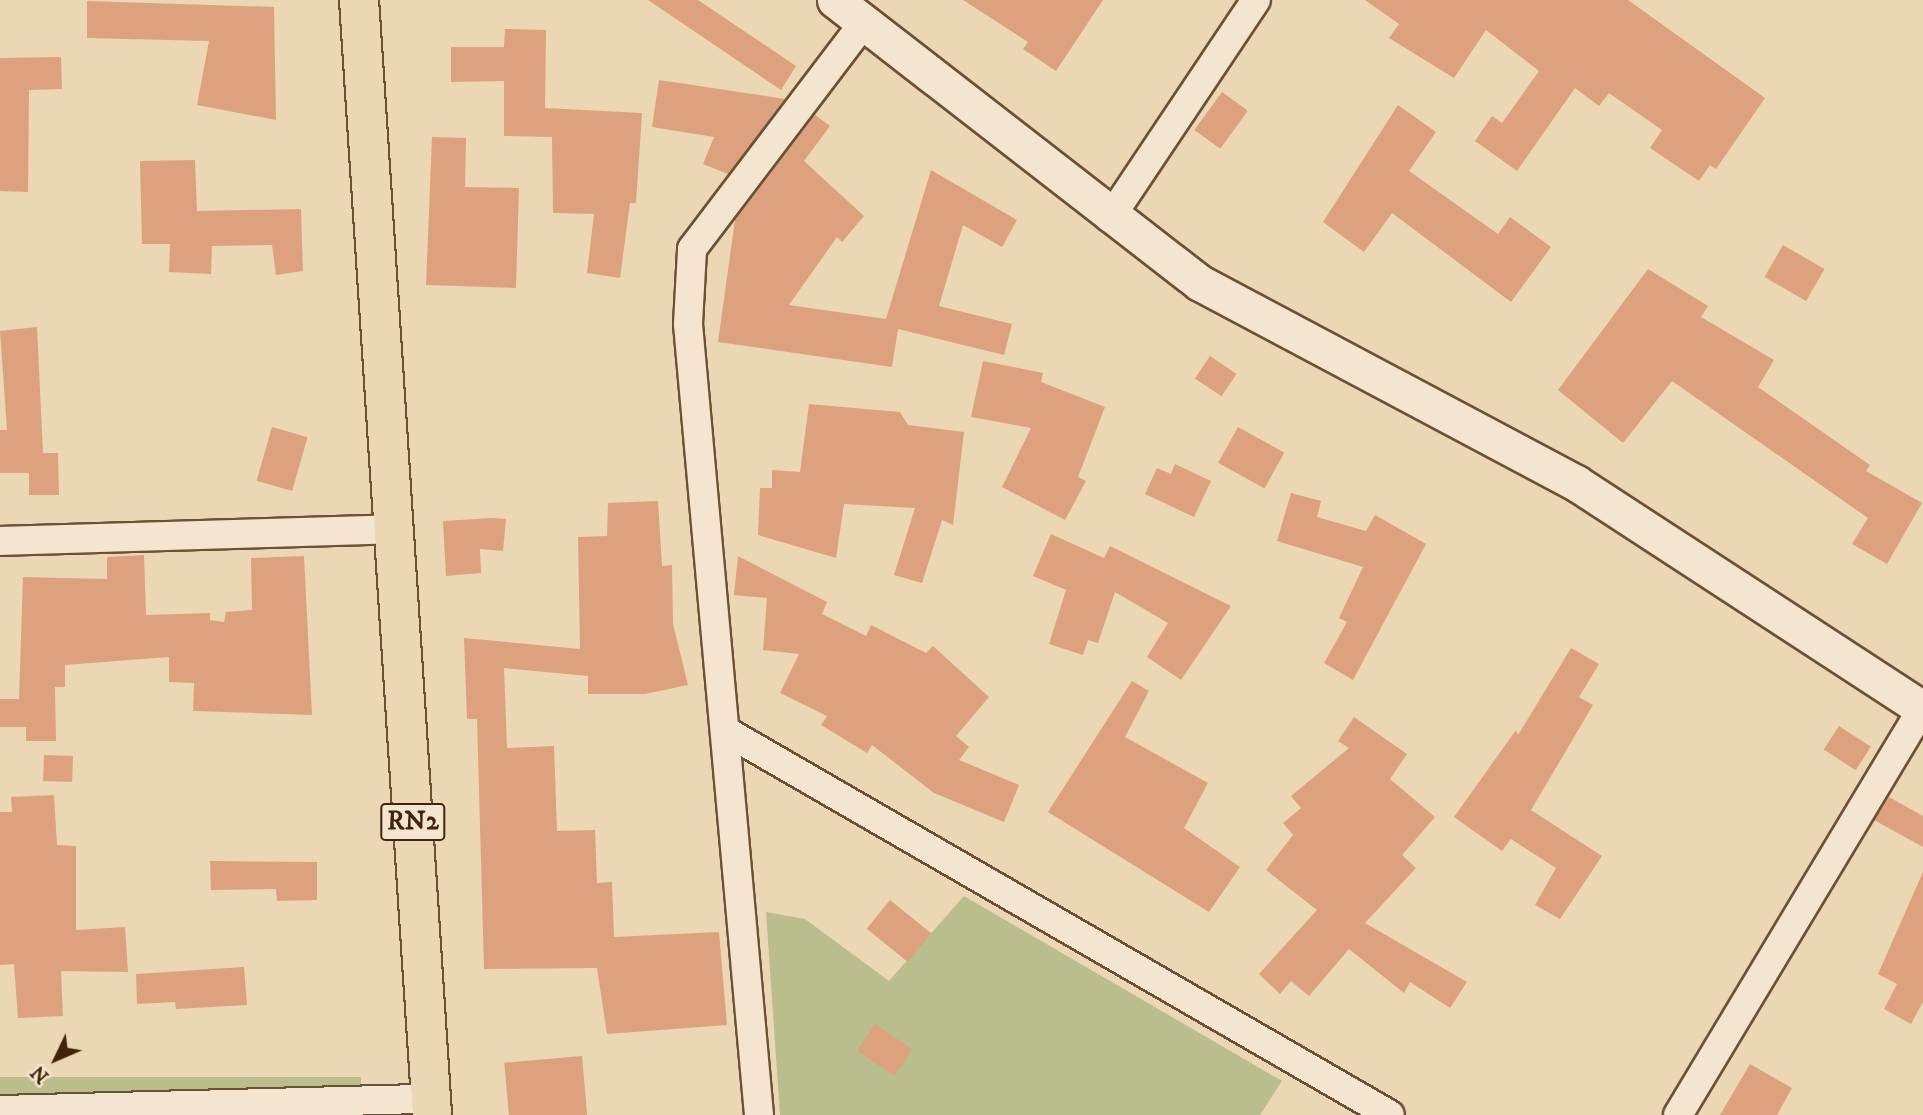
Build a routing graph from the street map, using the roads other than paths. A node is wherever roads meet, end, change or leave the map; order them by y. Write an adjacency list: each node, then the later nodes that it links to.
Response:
1 (359, 0): 6 (highway, RN2)
2 (835, 0): 4 (street)
3 (1256, 0): 5 (street)
4 (864, 22): 5 (street); 9 (street)
5 (1110, 218): 8 (street)
6 (397, 529): 7 (street); 10 (highway, RN2)
7 (0, 541)
8 (1922, 709): 14 (street)
9 (729, 733): 12 (street); 13 (street)
10 (432, 1107): 11 (street)
11 (0, 1110)
12 (759, 1115)
13 (1390, 1115)
14 (1678, 1115)

